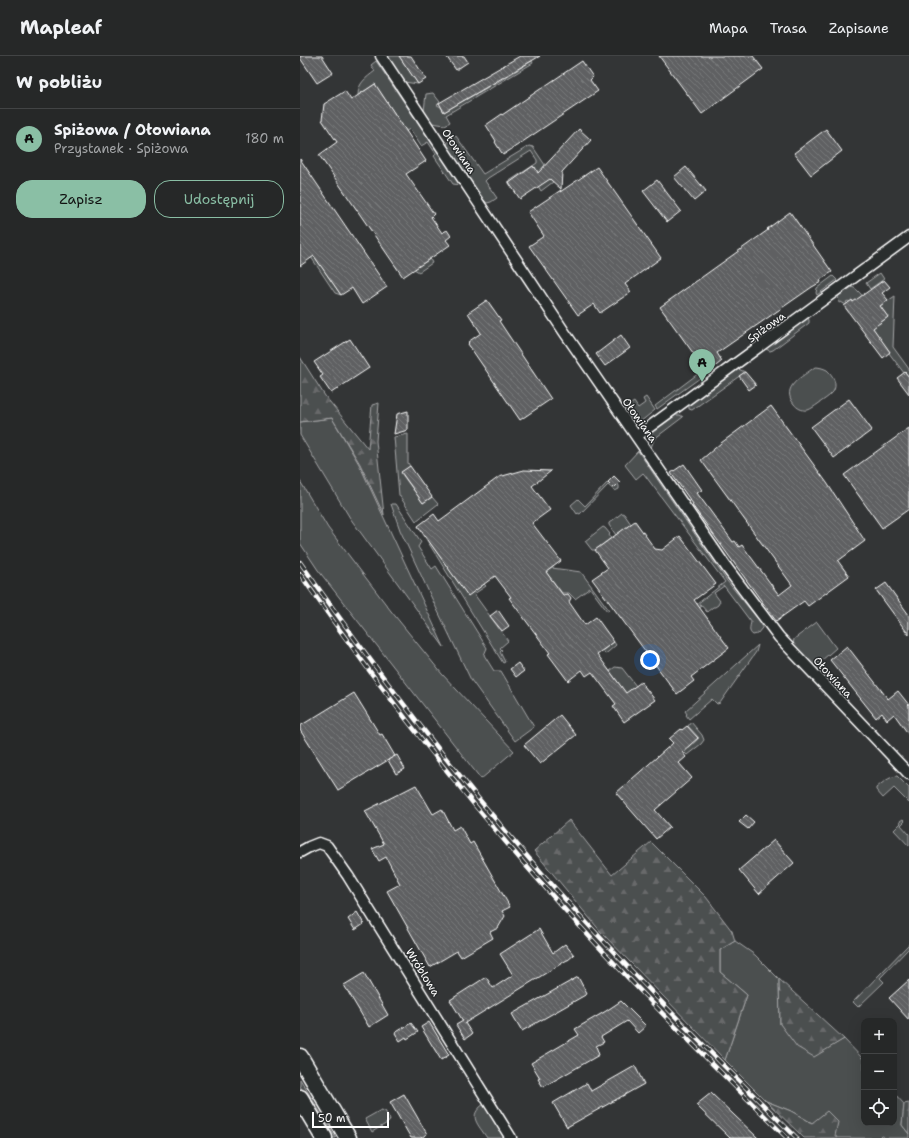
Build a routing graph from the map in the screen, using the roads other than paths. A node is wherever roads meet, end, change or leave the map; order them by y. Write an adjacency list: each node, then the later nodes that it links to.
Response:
1 (381, 56): 3 (street, Ołowiana)
2 (909, 237): 3 (street, Spiżowa)
3 (637, 436): 4 (street, Ołowiana)
4 (909, 774)
5 (300, 852): 10 (street, Wróblowa)
6 (300, 1057): 9 (main road)
7 (300, 1098): 8 (main road)
8 (324, 1138)
9 (348, 1138)
10 (512, 1138)

